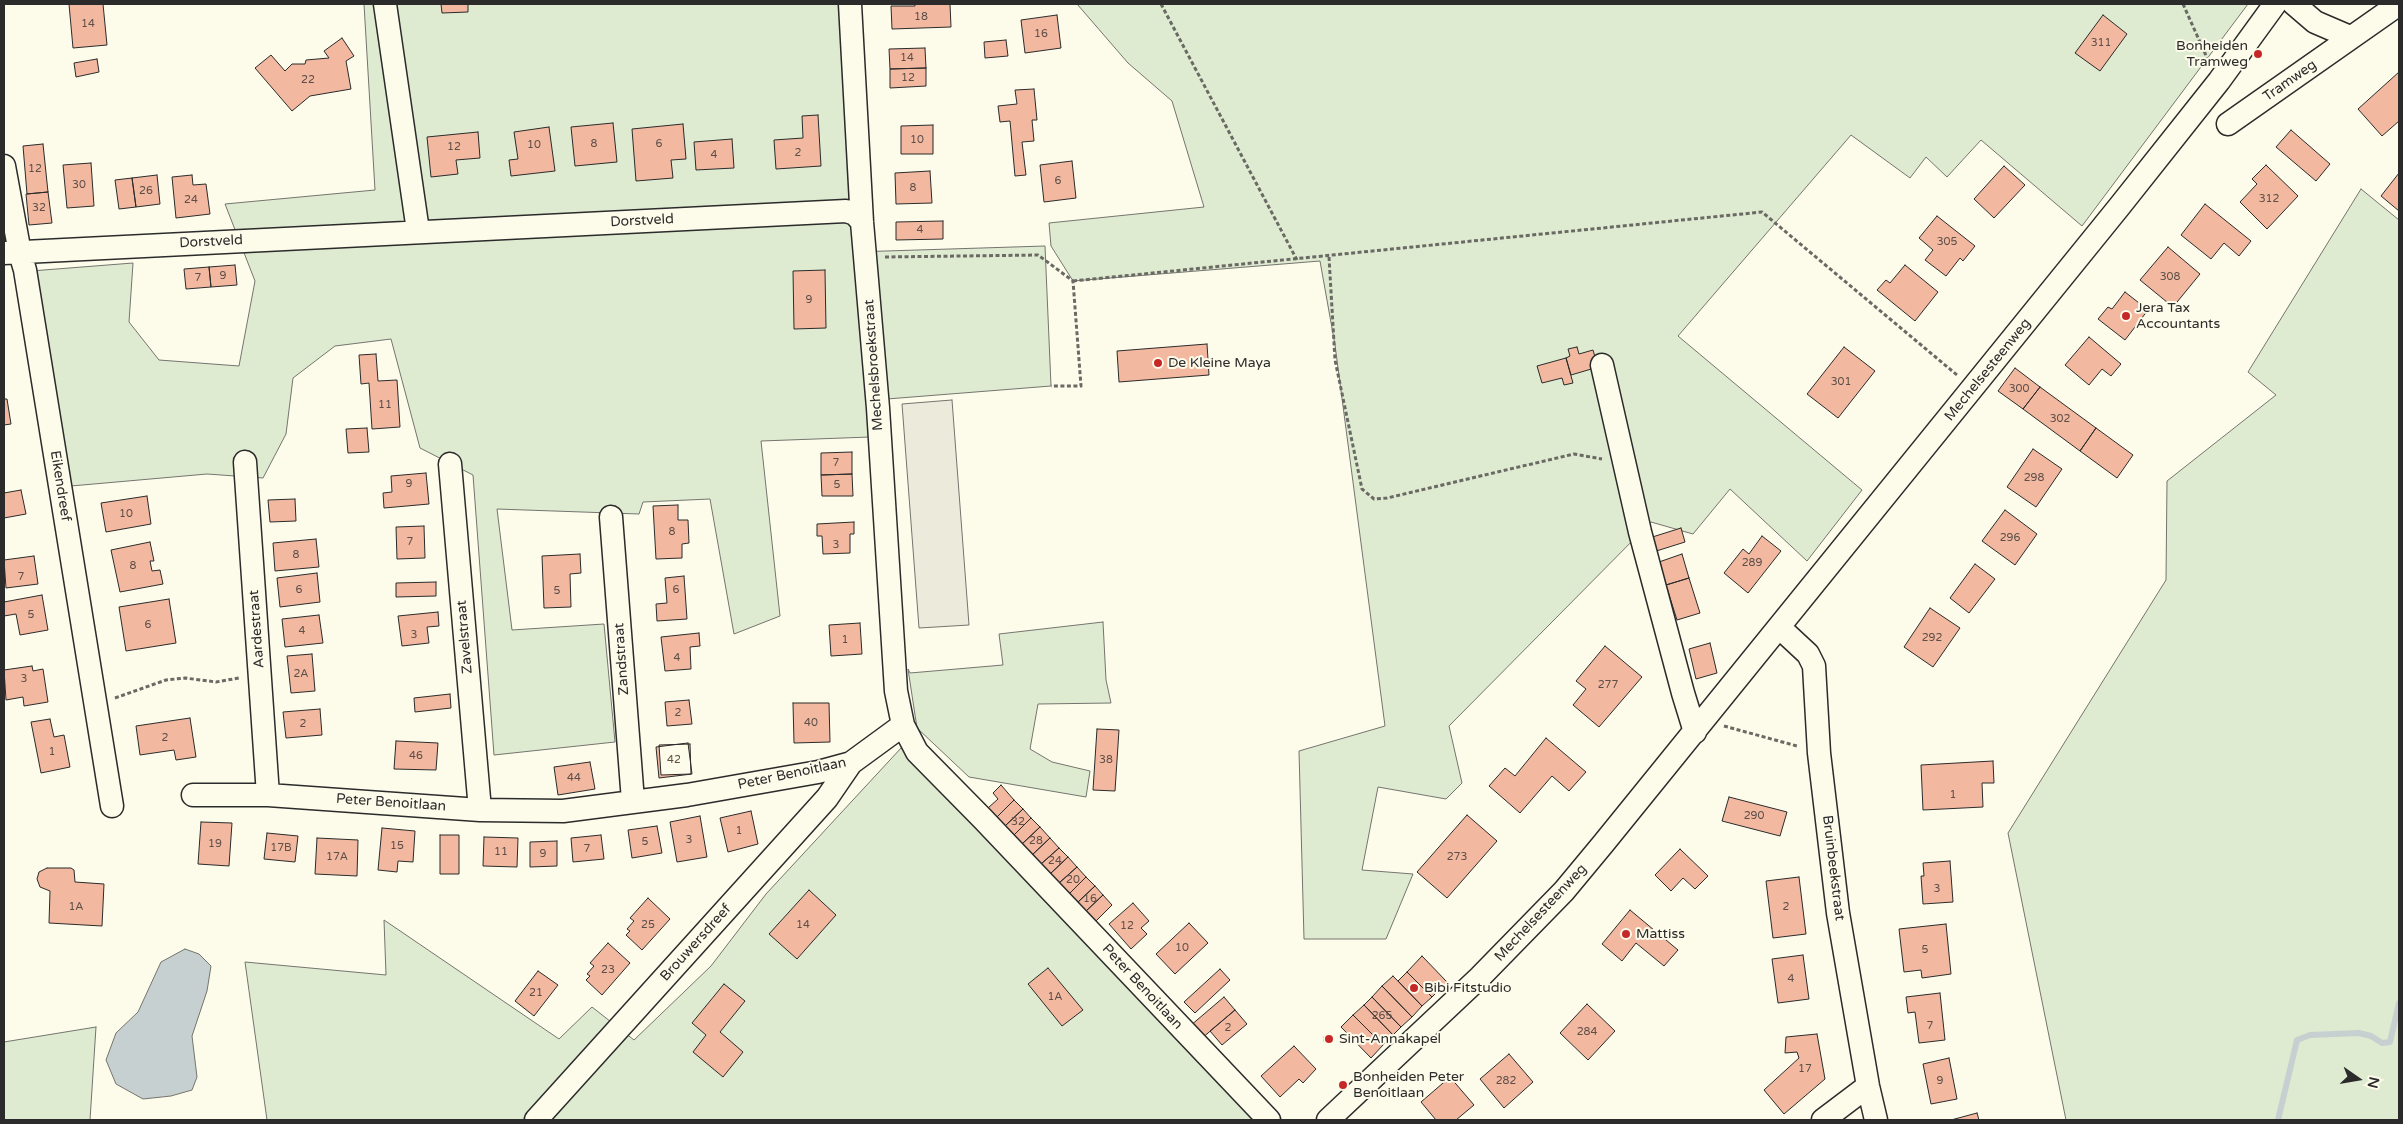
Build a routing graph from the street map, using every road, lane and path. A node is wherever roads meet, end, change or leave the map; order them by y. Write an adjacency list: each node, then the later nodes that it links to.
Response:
1 (385, 4): 13 (street)
2 (850, 4): 12 (street, Mechelsbroekstraat)
3 (1161, 4): 17 (path)
4 (2183, 4): 9 (path)
5 (2275, 4): 9 (street, Mechelsesteenweg)
6 (2294, 4): 8 (street)
7 (2399, 4): 8 (street, Tramweg)
8 (2350, 37): 10 (street, Tramweg)
9 (2219, 81): 21 (street, Mechelsesteenweg)
10 (2228, 124)
11 (4, 166): 14 (street, Eikendreef)
12 (862, 222): 13 (street, Dorstveld); 16 (street, Mechelsbroekstraat)
13 (418, 231): 14 (street, Dorstveld)
14 (12, 253): 28 (street, Eikendreef)
15 (1329, 257): 17 (path); 21 (path); 23 (path)
16 (866, 258): 18 (path); 29 (street, Mechelsbroekstraat)
17 (1297, 260): 18 (path)
18 (1073, 281): 20 (path)
19 (1602, 365): 23 (street)
20 (1051, 386)
21 (1973, 388): 26 (street, Mechelsesteenweg)
22 (245, 462): 27 (street, Aardestraat)
23 (1624, 462): 30 (street)
24 (450, 464): 37 (street, Zavelstraat)
25 (611, 517): 35 (street, Zandstraat)
26 (1780, 628): 30 (street, Mechelsesteenweg); 31 (street, Bruinbeekstraat)
27 (260, 676): 28 (path); 34 (street, Aardestraat)
28 (94, 702): 36 (street, Eikendreef)
29 (902, 725): 32 (street, Peter Benoitlaan); 40 (street, Peter Benoitlaan)
30 (1700, 726): 31 (path); 41 (street, Mechelsesteenweg)
31 (1819, 753): 38 (street, Bruinbeekstraat)
32 (851, 763): 35 (street, Peter Benoitlaan); 39 (street, Brouwersdreef)
33 (192, 795): 34 (street, Peter Benoitlaan)
34 (268, 796): 37 (street, Peter Benoitlaan)
35 (633, 801): 37 (street, Peter Benoitlaan)
36 (112, 806)
37 (480, 810)
38 (1868, 1086): 42 (street); 43 (street, Bruinbeekstraat)
39 (536, 1120)
40 (1269, 1120)
41 (1328, 1120)
42 (1822, 1120)
43 (1876, 1120)

